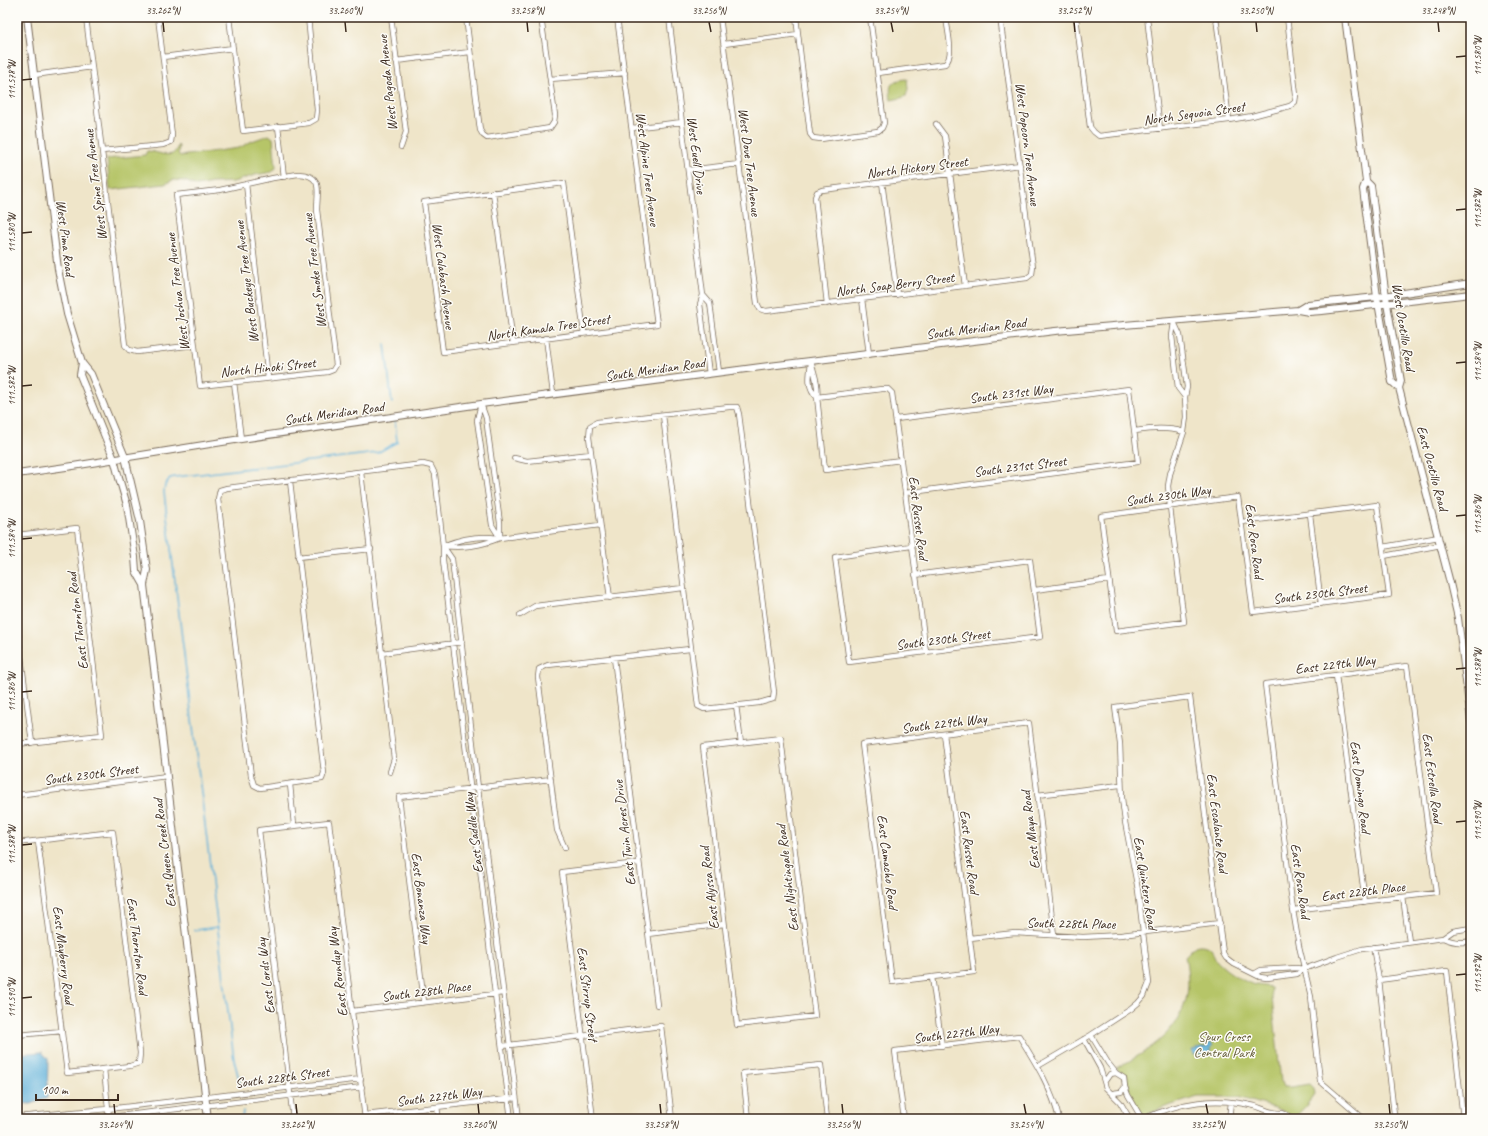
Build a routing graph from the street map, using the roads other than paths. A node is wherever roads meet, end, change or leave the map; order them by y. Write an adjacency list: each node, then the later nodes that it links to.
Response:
1 (27, 17): 30 (main road, West Pima Road)
2 (86, 17): 27 (street, West Spine Tree Avenue)
3 (158, 17): 25 (street)
4 (229, 17): 23 (street)
5 (308, 17): 35 (street)
6 (391, 17): 26 (street, West Pagoda Avenue)
7 (466, 17): 24 (street)
8 (541, 17): 31 (street)
9 (617, 17): 28 (street, West Alpine Tree Avenue)
10 (669, 17): 33 (street, West Euell Drive)
11 (720, 17): 22 (street, West Dove Tree Avenue)
12 (796, 17): 21 (street)
13 (870, 17): 29 (street)
14 (946, 17): 29 (street)
15 (1000, 17): 41 (street, West Popcorn Tree Avenue)
16 (1076, 17): 37 (street, North Sequoia Street)
17 (1146, 17): 37 (street)
18 (1216, 17): 32 (street)
19 (1287, 17): 32 (street, North Sequoia Street)
20 (1345, 17): 45 (main road, West Ocotillo Road)
21 (798, 34): 22 (street); 29 (street)
22 (724, 44): 40 (street, West Dove Tree Avenue)
23 (233, 48): 25 (street); 35 (street)
24 (470, 52): 26 (street); 31 (street)
25 (163, 57): 39 (street)
26 (396, 62): 38 (street, West Pagoda Avenue)
27 (92, 68): 30 (street); 39 (street, West Spine Tree Avenue)
28 (625, 72): 31 (street); 36 (street, West Alpine Tree Avenue)
29 (878, 73)
30 (34, 76): 72 (main road, West Pima Road)
31 (550, 79)
32 (1229, 120): 37 (street, North Sequoia Street)
33 (682, 122): 36 (street); 42 (street, West Euell Drive)
34 (936, 124): 43 (street)
35 (278, 126): 44 (street)
36 (632, 128): 64 (street, West Alpine Tree Avenue)
37 (1160, 128)
38 (401, 147)
39 (102, 151): 68 (street, West Spine Tree Avenue)
40 (739, 164): 42 (street); 61 (street, West Dove Tree Avenue)
41 (1020, 165): 43 (street, North Hickory Street); 49 (street, West Popcorn Tree Avenue)
42 (688, 170): 53 (street, West Euell Drive)
43 (950, 174): 46 (street, North Hickory Street); 51 (street)
44 (284, 177): 47 (street); 73 (street, West Smoke Tree Avenue)
45 (1366, 181): 55 (main road, West Ocotillo Road); 56 (main road, West Ocotillo Road)
46 (882, 182): 54 (street); 58 (street, North Hickory Street)
47 (246, 184): 68 (street, West Joshua Tree Avenue); 76 (street, West Buckeye Tree Avenue)
48 (493, 192): 65 (street); 67 (street); 69 (street, West Calabash Avenue)
49 (1032, 274): 51 (street, North Soap Berry Street)
50 (1471, 283): 55 (main road, South Meridian Road)
51 (965, 286): 54 (street, North Soap Berry Street)
52 (1471, 294): 60 (main road, South Meridian Road)
53 (703, 295): 74 (street, West Euell Drive); 75 (street, West Euell Drive)
54 (897, 295): 57 (street, North Soap Berry Street)
55 (1386, 295): 56 (main road, South Meridian Road); 60 (main road, West Ocotillo Road)
56 (1377, 297): 59 (main road, West Ocotillo Road); 62 (main road, South Meridian Road)
57 (862, 299): 58 (street, North Soap Berry Street); 70 (street)
58 (827, 304): 61 (street, North Soap Berry Street)
59 (1378, 304): 60 (main road, South Meridian Road); 62 (main road, South Meridian Road); 79 (main road, West Ocotillo Road)
60 (1387, 304): 79 (main road, West Ocotillo Road)
61 (760, 309)
62 (1298, 310): 63 (main road, South Meridian Road)
63 (1174, 322): 70 (main road, South Meridian Road); 81 (street); 81 (street)
64 (657, 324): 65 (street, North Kamala Tree Street)
65 (584, 333): 66 (street, North Kamala Tree Street)
66 (546, 338): 67 (street, North Kamala Tree Street); 80 (street)
67 (513, 343): 69 (street, North Kamala Tree Street)
68 (195, 345): 78 (street, West Joshua Tree Avenue)
69 (443, 352)
70 (869, 354): 71 (main road, South Meridian Road)
71 (811, 361): 74 (main road, South Meridian Road); 82 (street)
72 (82, 363): 90 (main road, West Pima Road); 92 (main road, West Pima Road)
73 (336, 365): 76 (street, North Hinoki Street)
74 (719, 372): 75 (main road, South Meridian Road)
75 (709, 374): 80 (main road, South Meridian Road)
76 (268, 378): 77 (street, North Hinoki Street)
77 (234, 382): 78 (street, North Hinoki Street); 88 (street)
78 (200, 386)
79 (1399, 388): 104 (main road, East Ocotillo Road)
80 (553, 394): 83 (main road, South Meridian Road)
81 (1186, 396): 87 (street)
82 (816, 397): 85 (street, East Russet Road); 93 (street)
83 (481, 404): 88 (main road, South Meridian Road); 105 (street); 105 (street)
84 (663, 415): 89 (street); 116 (street); 133 (street)
85 (896, 419): 86 (street, South 231st Way); 93 (street, East Russet Road)
86 (1134, 431): 87 (street); 97 (street, South 231st Street)
87 (1184, 432): 99 (street)
88 (241, 439): 90 (main road, South Meridian Road)
89 (591, 454): 91 (street); 102 (street)
90 (125, 457): 92 (main road, South Meridian Road); 115 (main road, East Queen Creek Road)
91 (514, 458)
92 (114, 459): 95 (main road, South Meridian Road); 115 (main road, East Queen Creek Road)
93 (901, 460): 97 (street, East Russet Road)
94 (361, 472): 96 (street); 107 (street, East Saddle Way); 110 (street)
95 (17, 474)
96 (290, 481): 112 (street); 144 (street)
97 (905, 492): 108 (street, East Russet Road)
98 (1238, 497): 99 (street, South 230th Way); 101 (street, East Rosa Road)
99 (1170, 506): 114 (street, South 230th Way); 114 (street)
100 (1310, 514): 101 (street); 109 (street); 119 (street)
101 (1242, 522): 120 (street, East Rosa Road)
102 (600, 525): 105 (street); 118 (street)
103 (17, 535): 137 (street, East Thornton Road)
104 (1439, 537): 106 (main road, East Ocotillo Road); 109 (street)
105 (500, 538): 107 (street); 107 (street)
106 (1441, 545): 111 (street); 134 (main road, East Ocotillo Road)
107 (443, 546): 123 (street, East Saddle Way); 124 (street, East Saddle Way)
108 (912, 546): 113 (street, East Russet Road); 126 (street, South 230th Street)
109 (1383, 547): 111 (street)
110 (370, 548): 112 (street); 127 (street)
111 (1384, 556): 119 (street, South 230th Street)
112 (298, 557): 144 (street)
113 (915, 575): 117 (street); 126 (street, East Russet Road)
114 (1109, 580): 117 (street)
115 (144, 585): 142 (main road, East Queen Creek Road)
116 (683, 588): 118 (street); 125 (street)
117 (1034, 590): 126 (street, South 230th Street)
118 (610, 598): 121 (street)
119 (1321, 604): 120 (street, South 230th Street)
120 (1253, 612)
121 (520, 615)
122 (17, 625): 137 (street)
123 (462, 642): 124 (street); 146 (street, East Saddle Way)
124 (453, 644): 127 (street); 147 (street, East Saddle Way)
125 (690, 649): 128 (street); 133 (street)
126 (926, 652)
127 (382, 653): 141 (street)
128 (614, 658): 143 (street); 154 (street, East Twin Acres Drive)
129 (1407, 666): 130 (street, East 229th Way); 155 (street, East Estrella Road)
130 (1336, 675): 131 (street, East 229th Way); 157 (street, East Domingo Road)
131 (1265, 684): 158 (street, East Rosa Road)
132 (1190, 697): 145 (street, East Quintero Road); 159 (street, East Escalante Road)
133 (736, 706): 138 (street)
134 (1471, 721)
135 (1029, 723): 136 (street, South 229th Way); 149 (street, East Maya Road)
136 (944, 734): 140 (street, South 229th Way); 165 (street, East Russet Road)
137 (32, 743): 139 (street)
138 (741, 743): 160 (street, East Alyssa Road); 181 (street, East Nightingale Road)
139 (17, 744)
140 (862, 744): 173 (street, East Camacho Road)
141 (390, 772)
142 (167, 776): 148 (street, South 230th Street); 200 (main road, East Queen Creek Road)
143 (551, 779): 146 (street); 153 (street)
144 (290, 784): 150 (street)
145 (1120, 784): 149 (street); 162 (street, East Quintero Road)
146 (478, 788): 147 (street); 176 (street, East Saddle Way)
147 (471, 789): 177 (street, East Saddle Way); 178 (street, East Bonanza Way)
148 (17, 795)
149 (1037, 795): 164 (street, East Maya Road)
150 (294, 825): 180 (street, East Roundup Way); 197 (street, East Lords Way)
151 (38, 841): 152 (street); 182 (street, East Mayberry Road); 191 (street, East Thornton Road)
152 (17, 843)
153 (565, 848)
154 (638, 863): 163 (street, East Twin Acres Drive); 185 (street, East Stirrup Street)
155 (1436, 893): 156 (street, East 228th Place)
156 (1403, 897): 157 (street, East 228th Place); 168 (street)
157 (1364, 902): 158 (street, East 228th Place)
158 (1293, 910): 170 (street, East Rosa Road)
159 (1220, 923): 162 (street, South 228th Place); 172 (street, East Escalante Road)
160 (724, 924): 163 (street); 181 (street, East Alyssa Road)
161 (1471, 928): 166 (street)
162 (1143, 932): 164 (street, South 228th Place); 184 (street, East Quintero Road)
163 (648, 934): 179 (street, East Twin Acres Drive)
164 (1054, 936): 165 (street, South 228th Place)
165 (970, 938): 173 (street, East Russet Road)
166 (1443, 938): 167 (street); 168 (street)
167 (1471, 941)
168 (1409, 942): 169 (street)
169 (1373, 947): 170 (street); 175 (street)
170 (1304, 969): 171 (street); 174 (street); 228 (street, East Rosa Road)
171 (1273, 970): 172 (street); 174 (street)
172 (1254, 974): 174 (street)
173 (932, 977): 189 (street)
174 (1274, 977)
175 (1379, 980): 229 (street); 230 (street)
176 (503, 992): 177 (street, South 228th Place); 187 (street, East Saddle Way)
177 (495, 994): 178 (street, South 228th Place); 188 (street, East Saddle Way)
178 (424, 1002): 180 (street, South 228th Place)
179 (657, 1005)
180 (352, 1011): 193 (street, East Roundup Way)
181 (737, 1025)
182 (62, 1031): 183 (street); 191 (street, East Mayberry Road)
183 (17, 1035)
184 (1091, 1035): 186 (street, East Quintero Road); 192 (street)
185 (583, 1036): 187 (street); 217 (street, East Stirrup Street); 218 (street)
186 (1084, 1039): 190 (street, East Quintero Road); 194 (street)
187 (510, 1045): 188 (street); 201 (street, East Saddle Way)
188 (502, 1046): 202 (street, East Saddle Way)
189 (942, 1046): 190 (street, South 227th Way); 221 (street, South 227th Way)
190 (1038, 1066): 222 (street)
191 (104, 1069): 206 (street)
192 (1116, 1073): 194 (street); 196 (street)
193 (361, 1079): 195 (street, East Roundup Way); 197 (street, South 228th Street)
194 (1105, 1081): 198 (street)
195 (362, 1087): 199 (street, South 228th Street); 209 (street, East Roundup Way)
196 (1125, 1087): 198 (street); 224 (street)
197 (289, 1088): 199 (street, East Lords Way); 200 (street, South 228th Street)
198 (1113, 1093): 223 (street)
199 (290, 1096): 204 (street, South 228th Street); 213 (street, East Lords Way)
200 (206, 1097): 204 (main road, East Queen Creek Road); 206 (street, South 228th Street)
201 (516, 1098): 202 (street, South 227th Way); 216 (street, East Saddle Way)
202 (509, 1099): 205 (street, South 227th Way); 215 (street, East Saddle Way)
203 (1231, 1102): 207 (street); 224 (street); 225 (street)
204 (207, 1105): 210 (street, South 228th Street); 212 (main road, East Queen Creek Road)
205 (437, 1107): 209 (street, South 227th Way); 214 (street)
206 (108, 1109): 208 (street, South 228th Street); 210 (street)
207 (1274, 1113): 226 (street); 227 (street)
208 (17, 1117)
209 (365, 1117)
210 (109, 1118): 211 (street, South 228th Street)
211 (94, 1119)
212 (208, 1119)
213 (293, 1119)
214 (439, 1119)
215 (511, 1119)
216 (519, 1119)
217 (592, 1119)
218 (672, 1119)
219 (748, 1119): 220 (street)
220 (827, 1119)
221 (904, 1119)
222 (1059, 1119)
223 (1130, 1119)
224 (1143, 1119)
225 (1229, 1119)
226 (1279, 1119)
227 (1293, 1119)
228 (1364, 1119)
229 (1392, 1119)
230 (1463, 1119)

